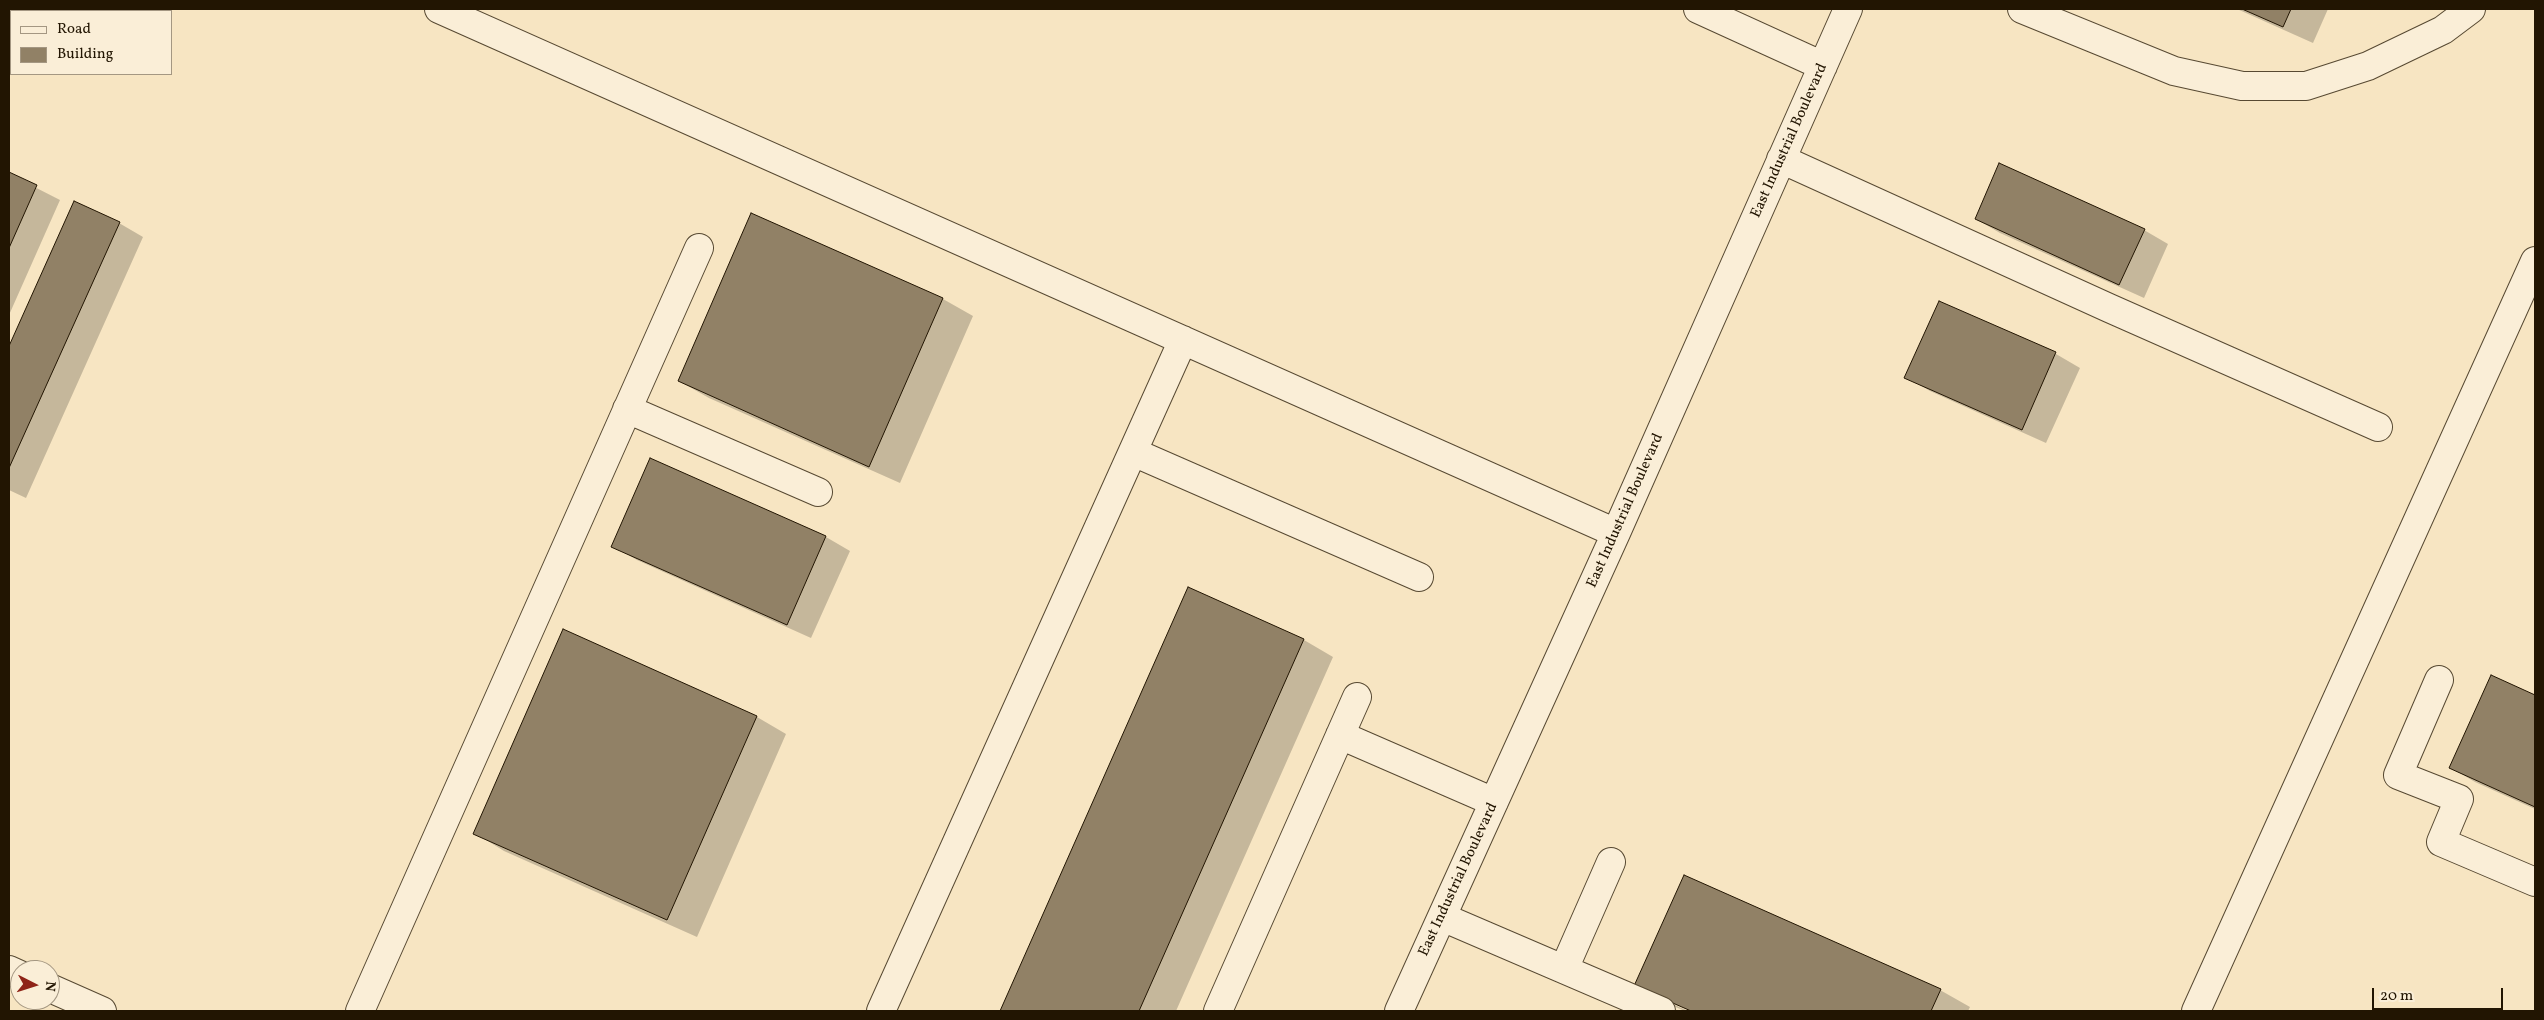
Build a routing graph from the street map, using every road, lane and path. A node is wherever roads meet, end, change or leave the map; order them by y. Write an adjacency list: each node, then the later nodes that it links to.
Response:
1 (439, 9): 10 (street)
2 (1698, 9): 6 (street)
3 (1848, 9): 6 (street, East Industrial Boulevard)
4 (2022, 9): 5 (street)
5 (2471, 9)
6 (1823, 66): 7 (street, East Industrial Boulevard)
7 (1781, 159): 12 (street); 15 (street, East Industrial Boulevard)
8 (699, 248): 11 (street)
9 (2535, 261): 32 (street)
10 (1183, 340): 13 (street); 15 (street)
11 (627, 409): 14 (street); 27 (street)
12 (2378, 427)
13 (1133, 452): 16 (street); 28 (street)
14 (818, 492)
15 (1616, 533): 20 (street, East Industrial Boulevard)
16 (1419, 577)
17 (2439, 680): 22 (street)
18 (1357, 697): 19 (street)
19 (1340, 735): 20 (street); 29 (street)
20 (1494, 802): 23 (street, East Industrial Boulevard)
21 (1611, 862): 24 (street)
22 (2535, 882)
23 (1442, 917): 24 (street); 30 (street, East Industrial Boulevard)
24 (1564, 969): 31 (street)
25 (60, 992): 26 (street)
26 (102, 1011)
27 (360, 1011)
28 (880, 1011)
29 (1218, 1011)
30 (1400, 1011)
31 (1661, 1011)
32 (2196, 1011)

